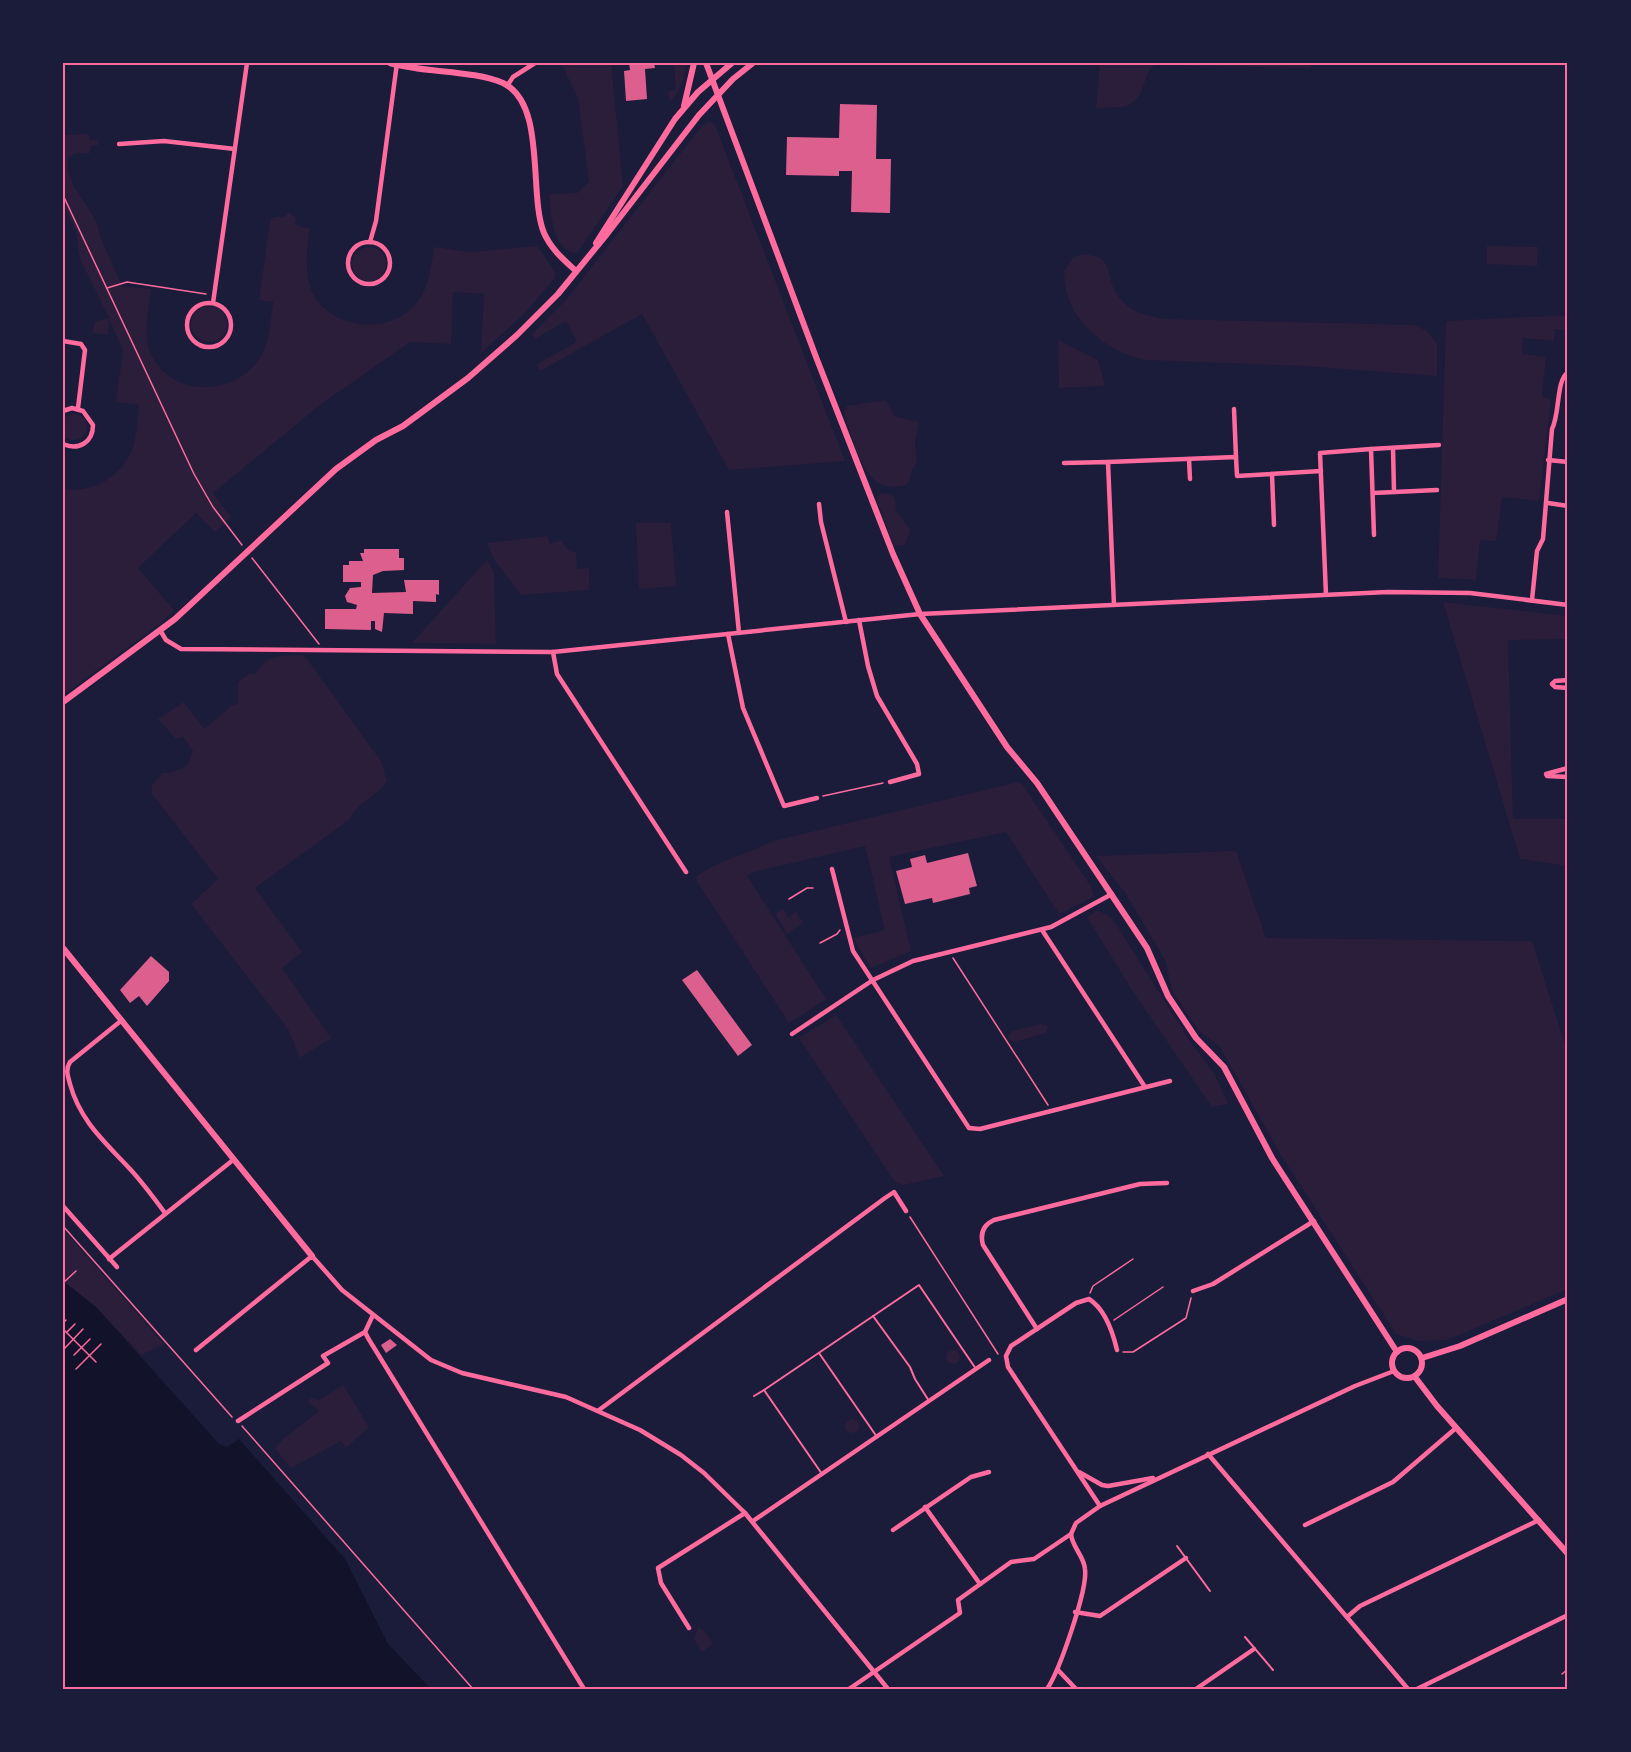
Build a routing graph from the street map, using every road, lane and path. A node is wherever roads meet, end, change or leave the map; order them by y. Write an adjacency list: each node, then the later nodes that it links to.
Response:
1 (248, 63): 13 (street)
2 (535, 63): 9 (street)
3 (694, 63): 11 (street)
4 (706, 63): 8 (street)
5 (732, 63): 8 (street)
6 (753, 63): 10 (street)
7 (395, 64): 9 (street); 15 (street)
8 (712, 79): 10 (street); 11 (street)
9 (507, 86): 17 (street)
10 (718, 95): 16 (street); 53 (street)
11 (684, 108): 16 (street)
12 (119, 144): 13 (street)
13 (235, 149): 19 (street)
14 (63, 195): 18 (path)
15 (370, 242): 15 (street)
16 (591, 253): 17 (street)
17 (576, 271): 48 (street)
18 (107, 288): 19 (path); 48 (path)
19 (214, 296): 20 (street)
20 (213, 303): 20 (street)
21 (63, 341): 23 (street)
22 (1568, 372): 32 (street)
23 (78, 408): 25 (street); 26 (street)
24 (1234, 409): 30 (street)
25 (63, 411)
26 (63, 444)
27 (1439, 445): 28 (street)
28 (1393, 448): 29 (street); 40 (street)
29 (1371, 449): 36 (street); 41 (street)
30 (1236, 457): 31 (street); 37 (street)
31 (1189, 459): 33 (street); 38 (street)
32 (1548, 460): 34 (street); 42 (street)
33 (1108, 462): 35 (street); 51 (street)
34 (1568, 462)
35 (1064, 463)
36 (1321, 471): 37 (street); 49 (street)
37 (1272, 474): 46 (street)
38 (1190, 479)
39 (1437, 490): 40 (street)
40 (1394, 492): 41 (street)
41 (1373, 493): 47 (street)
42 (1548, 503): 44 (street); 50 (street)
43 (819, 504): 55 (street)
44 (1568, 506)
45 (727, 512): 57 (street)
46 (1274, 525)
47 (1374, 535)
48 (247, 550): 56 (street); 59 (path)
49 (1326, 595): 50 (street); 51 (street)
50 (1532, 600): 52 (street)
51 (1114, 605): 53 (street)
52 (1568, 605)
53 (920, 614): 54 (street); 71 (street)
54 (859, 620): 55 (street); 66 (street)
55 (846, 622): 57 (street)
56 (160, 630): 59 (street); 63 (street)
57 (739, 633): 58 (street)
58 (728, 634): 60 (street); 67 (street)
59 (324, 649): 60 (street)
60 (553, 652): 69 (street)
61 (1568, 680): 62 (street)
62 (1568, 688)
63 (63, 702)
64 (1568, 768): 65 (street)
65 (1568, 777)
66 (890, 782): 67 (path)
67 (816, 798)
68 (832, 870): 73 (street)
69 (686, 872)
70 (813, 888): 72 (path)
71 (1112, 894): 74 (street); 89 (street)
72 (789, 899)
73 (845, 926): 75 (path); 78 (street)
74 (1042, 930): 77 (street); 82 (street)
75 (820, 943)
76 (63, 948): 79 (street)
77 (949, 953): 78 (street); 83 (path)
78 (873, 980): 80 (street); 83 (street)
79 (122, 1020): 84 (street); 88 (street)
80 (792, 1034)
81 (1170, 1081): 82 (street)
82 (1145, 1087): 83 (street)
83 (1051, 1110)
84 (233, 1160): 88 (street); 91 (street)
85 (1167, 1183): 109 (street)
86 (63, 1206): 92 (street)
87 (906, 1211): 123 (path); 134 (street)
88 (165, 1213): 92 (street)
89 (1314, 1221): 98 (street); 119 (street)
90 (63, 1226): 135 (path)
91 (312, 1256): 101 (street); 117 (street)
92 (109, 1259): 94 (street)
93 (1133, 1259): 99 (path)
94 (117, 1268)
95 (76, 1272): 96 (path)
96 (63, 1283)
97 (1163, 1287): 105 (path)
98 (1193, 1291): 118 (path)
99 (1089, 1299): 105 (street); 109 (street)
100 (1568, 1299): 124 (street)
101 (373, 1315): 111 (street); 134 (street)
102 (873, 1316): 120 (lane); 127 (lane); 133 (lane)
103 (66, 1320): 104 (path)
104 (63, 1323)
105 (1108, 1323): 118 (street)
106 (75, 1324): 110 (path)
107 (63, 1329): 110 (path)
108 (84, 1329): 112 (path)
109 (1037, 1329): 123 (street)
110 (67, 1332): 112 (path)
111 (365, 1332): 135 (street); 168 (street)
112 (74, 1339): 115 (path); 116 (path)
113 (90, 1339): 115 (path)
114 (101, 1344): 122 (path)
115 (82, 1347): 121 (path); 122 (path)
116 (65, 1348)
117 (196, 1350)
118 (1117, 1350)
119 (1397, 1352): 124 (street); 129 (street)
120 (819, 1353): 131 (lane); 137 (lane)
121 (74, 1355)
122 (90, 1356): 126 (path); 128 (path)
123 (1006, 1356): 139 (street)
124 (1422, 1358): 130 (street)
125 (989, 1360): 127 (street)
126 (96, 1362)
127 (976, 1369): 133 (street)
128 (76, 1370)
129 (1394, 1371): 130 (street); 138 (street)
130 (1415, 1377): 136 (street)
131 (764, 1390): 132 (lane); 141 (lane)
132 (754, 1396)
133 (929, 1401): 137 (street)
134 (599, 1410): 145 (street)
135 (238, 1421): 167 (path)
136 (1456, 1428): 146 (street); 148 (street)
137 (877, 1437): 141 (street)
138 (1208, 1454): 142 (street); 158 (street)
139 (1076, 1470): 142 (street); 143 (street)
140 (988, 1472): 144 (street)
141 (822, 1474): 147 (street)
142 (1159, 1478): 143 (street)
143 (1100, 1506): 150 (street)
144 (925, 1507): 149 (street); 154 (street)
145 (745, 1513): 147 (street); 159 (street)
146 (1539, 1520): 152 (street); 158 (street)
147 (753, 1521): 165 (street)
148 (1305, 1525)
149 (893, 1530)
150 (1071, 1534): 154 (street); 156 (street)
151 (1177, 1546): 153 (lane)
152 (1568, 1554)
153 (1186, 1558): 155 (lane); 156 (street)
154 (980, 1584): 165 (street)
155 (1210, 1591)
156 (1075, 1612): 163 (street)
157 (1568, 1615): 175 (street)
158 (1347, 1617): 174 (street)
159 (689, 1628)
160 (1245, 1637): 161 (lane)
161 (1254, 1649): 164 (lane); 173 (street)
162 (1568, 1669): 166 (path)
163 (1058, 1670): 171 (street); 172 (street)
164 (1273, 1670)
165 (874, 1672): 169 (street); 170 (street)
166 (1563, 1674)
167 (473, 1689)
168 (584, 1689)
169 (849, 1689)
170 (888, 1689)
171 (1047, 1689)
172 (1076, 1689)
173 (1196, 1689)
174 (1408, 1689)
175 (1417, 1689)

